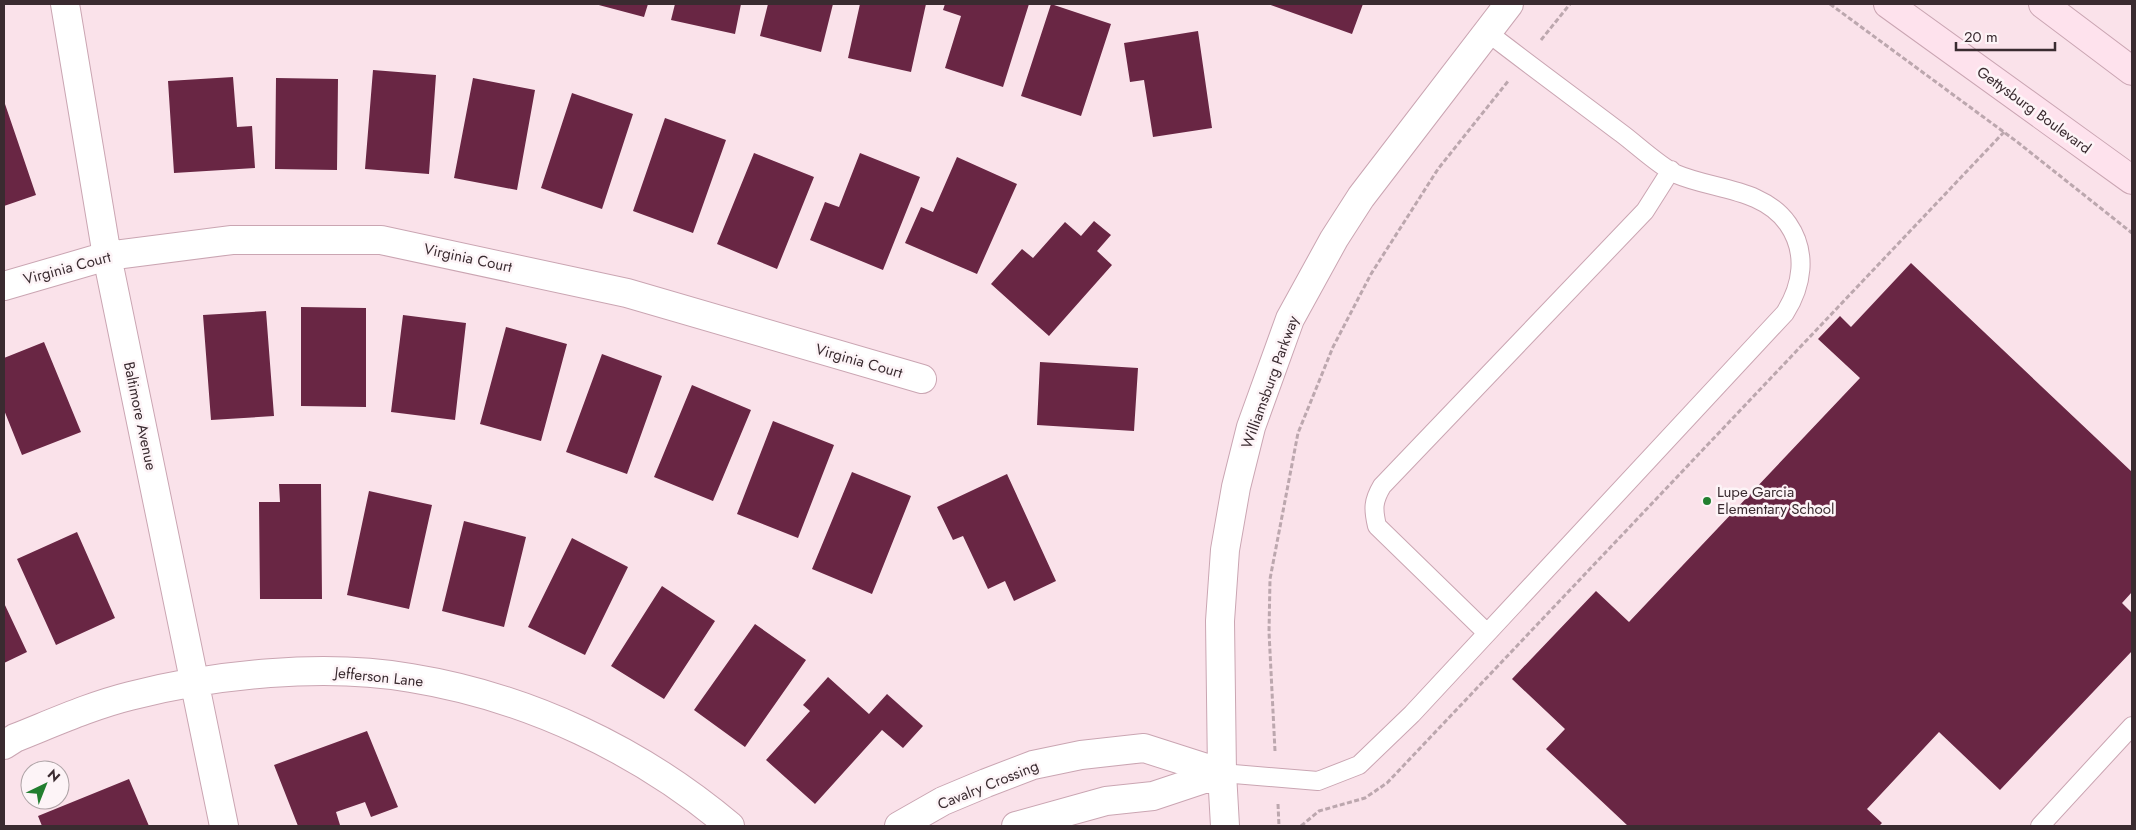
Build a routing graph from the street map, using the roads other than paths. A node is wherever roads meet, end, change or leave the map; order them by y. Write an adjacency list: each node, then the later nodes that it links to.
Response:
1 (65, 4): 9 (street, Baltimore Avenue)
2 (1509, 4): 5 (street, Williamsburg Parkway)
3 (1888, 4): 8 (street, Gettysburg Boulevard)
4 (2043, 4): 6 (street)
5 (1487, 32): 7 (lane); 16 (street, Williamsburg Parkway)
6 (2132, 71)
7 (1670, 170): 12 (lane); 12 (lane)
8 (2132, 180)
9 (107, 256): 10 (street, Virginia Court); 11 (street, Virginia Court); 13 (street, Baltimore Avenue)
10 (4, 286)
11 (922, 379)
12 (1487, 633): 16 (lane)
13 (194, 684): 15 (street, Jefferson Lane); 17 (street, Baltimore Avenue); 18 (street, Jefferson Lane)
14 (2132, 726): 22 (lane)
15 (4, 745)
16 (1222, 773): 19 (street, Cavalry Crossing); 20 (street); 21 (street, Williamsburg Parkway)
17 (224, 826)
18 (730, 826)
19 (899, 826)
20 (1016, 826)
21 (1225, 826)
22 (2040, 826)

